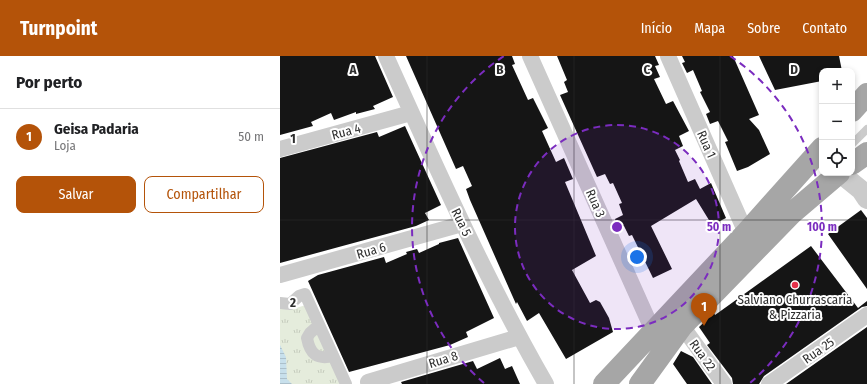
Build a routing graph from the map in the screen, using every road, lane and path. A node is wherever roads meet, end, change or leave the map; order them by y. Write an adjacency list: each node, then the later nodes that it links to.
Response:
1 (386, 56): 7 (street, Rua 5)
2 (530, 56): 24 (street, Rua 3)
3 (668, 56): 19 (street, Rua 1)
4 (867, 94): 5 (main road)
5 (855, 108)
6 (867, 108): 8 (lane)
7 (412, 113): 10 (street, Rua 4); 18 (street, Rua 5)
8 (855, 118)
9 (867, 129): 12 (lane)
10 (280, 148)
11 (819, 151): 19 (main road)
12 (861, 155)
13 (823, 176): 17 (lane)
14 (835, 176): 17 (main road)
15 (843, 176): 16 (street)
16 (867, 199)
17 (792, 213): 24 (main road)
18 (462, 224): 20 (street, Rua 6); 25 (street, Rua 5)
19 (746, 233): 24 (main road)
20 (280, 275)
21 (280, 303): 23 (street)
22 (867, 315): 33 (street, Rua 25)
23 (319, 325): 26 (street); 26 (street)
24 (669, 333): 30 (main road); 31 (main road); 32 (street, Rua 22)
25 (519, 337): 27 (street, Rua 8); 29 (street, Rua 5)
26 (333, 356): 28 (street)
27 (368, 382)
28 (346, 384)
29 (546, 384)
30 (604, 384)
31 (640, 384)
32 (724, 384)
33 (769, 384)

